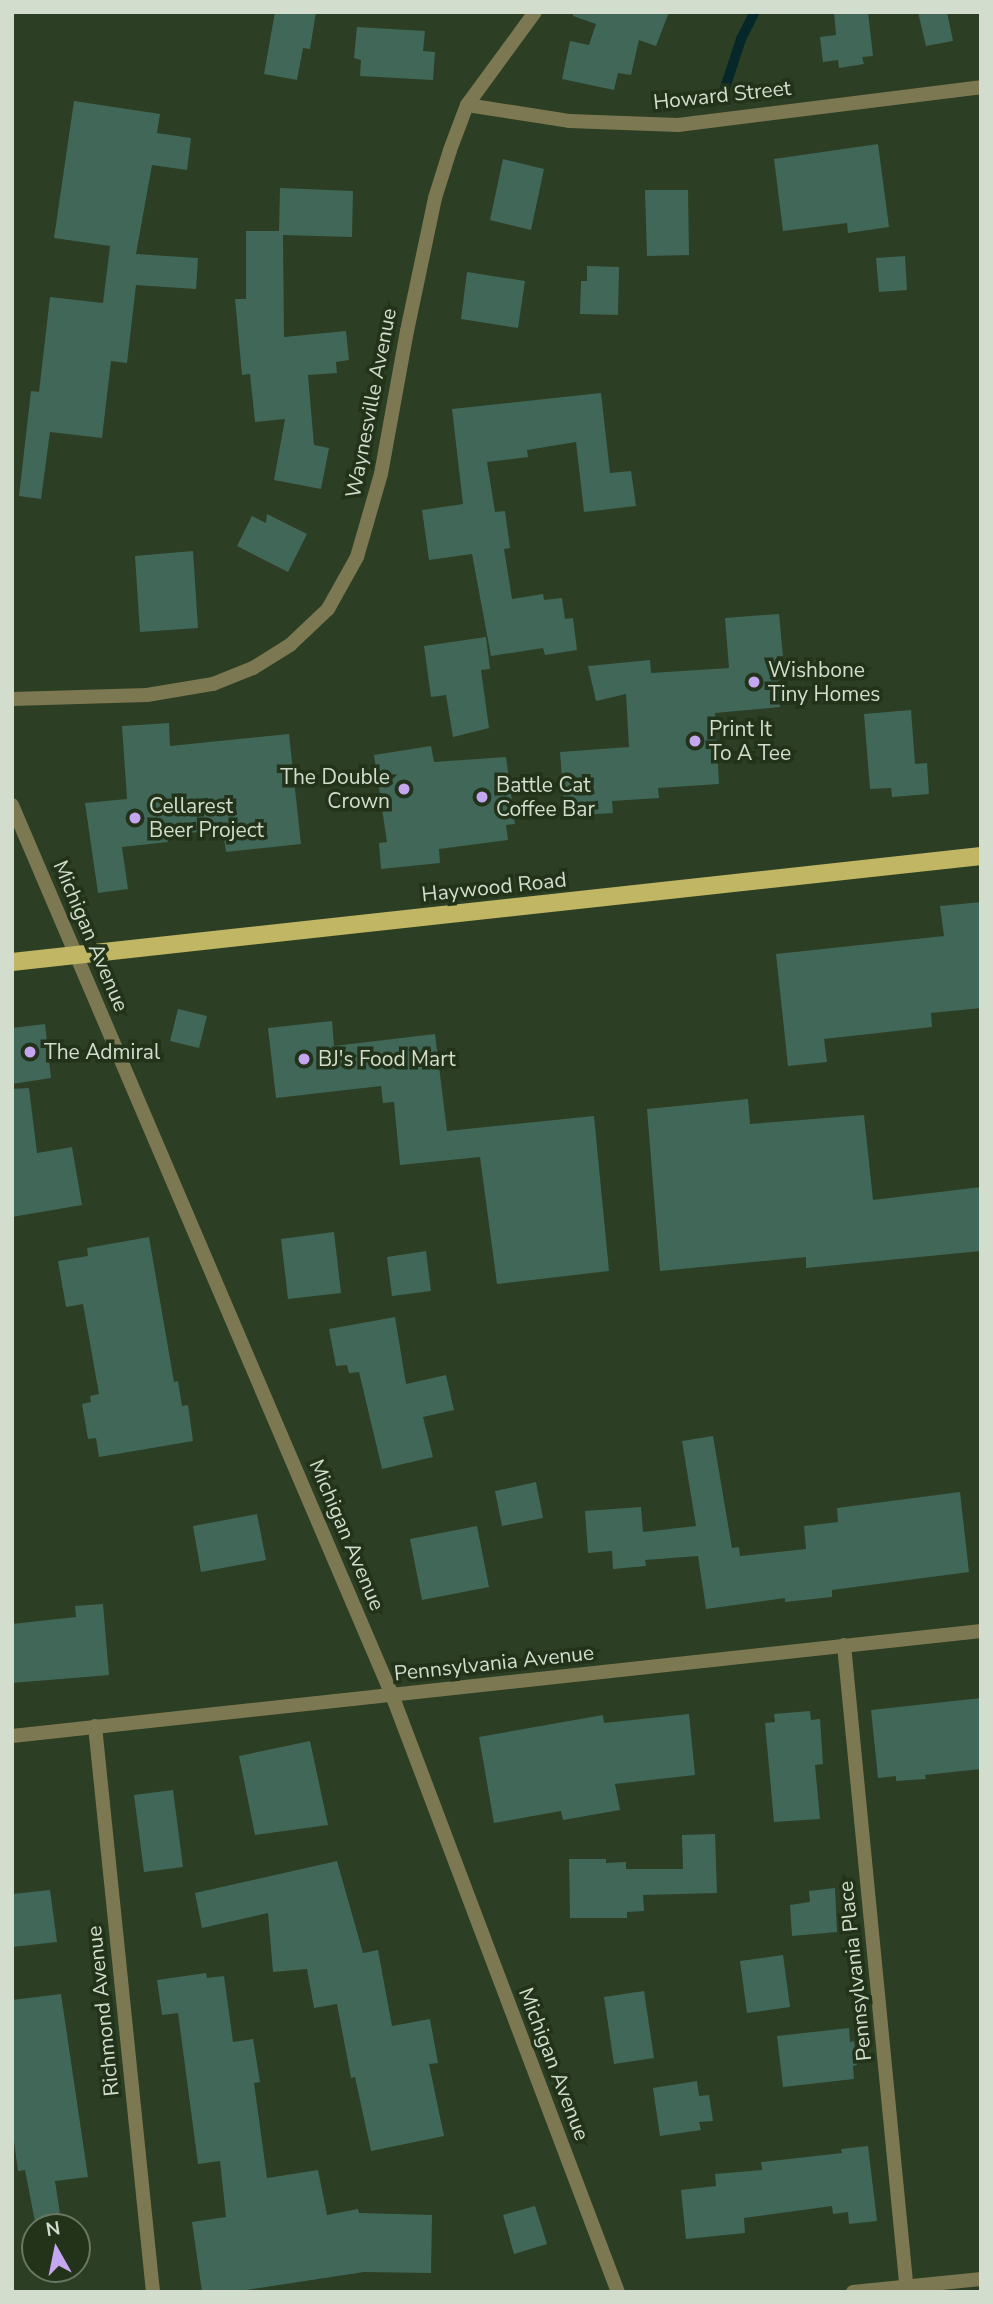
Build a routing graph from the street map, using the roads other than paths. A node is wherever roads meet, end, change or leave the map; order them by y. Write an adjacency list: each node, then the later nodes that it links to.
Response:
1 (535, 12): 3 (street, Waynesville Avenue)
2 (981, 87): 3 (street, Howard Street)
3 (467, 104): 4 (street, Waynesville Avenue)
4 (12, 699)
5 (12, 805): 7 (street, Michigan Avenue)
6 (981, 856): 7 (main road, Haywood Road)
7 (75, 956): 8 (main road, Haywood Road); 11 (street, Michigan Avenue)
8 (12, 962)
9 (981, 1630): 10 (street, Pennsylvania Avenue)
10 (844, 1645): 11 (street, Pennsylvania Avenue); 15 (street, Pennsylvania Place)
11 (392, 1695): 12 (street, Pennsylvania Avenue); 17 (street, Michigan Avenue)
12 (95, 1726): 13 (street, Pennsylvania Avenue); 16 (street, Richmond Avenue)
13 (12, 1736)
14 (981, 2279): 15 (street)
15 (907, 2289): 18 (street)
16 (153, 2292)
17 (618, 2292)
18 (853, 2292)

